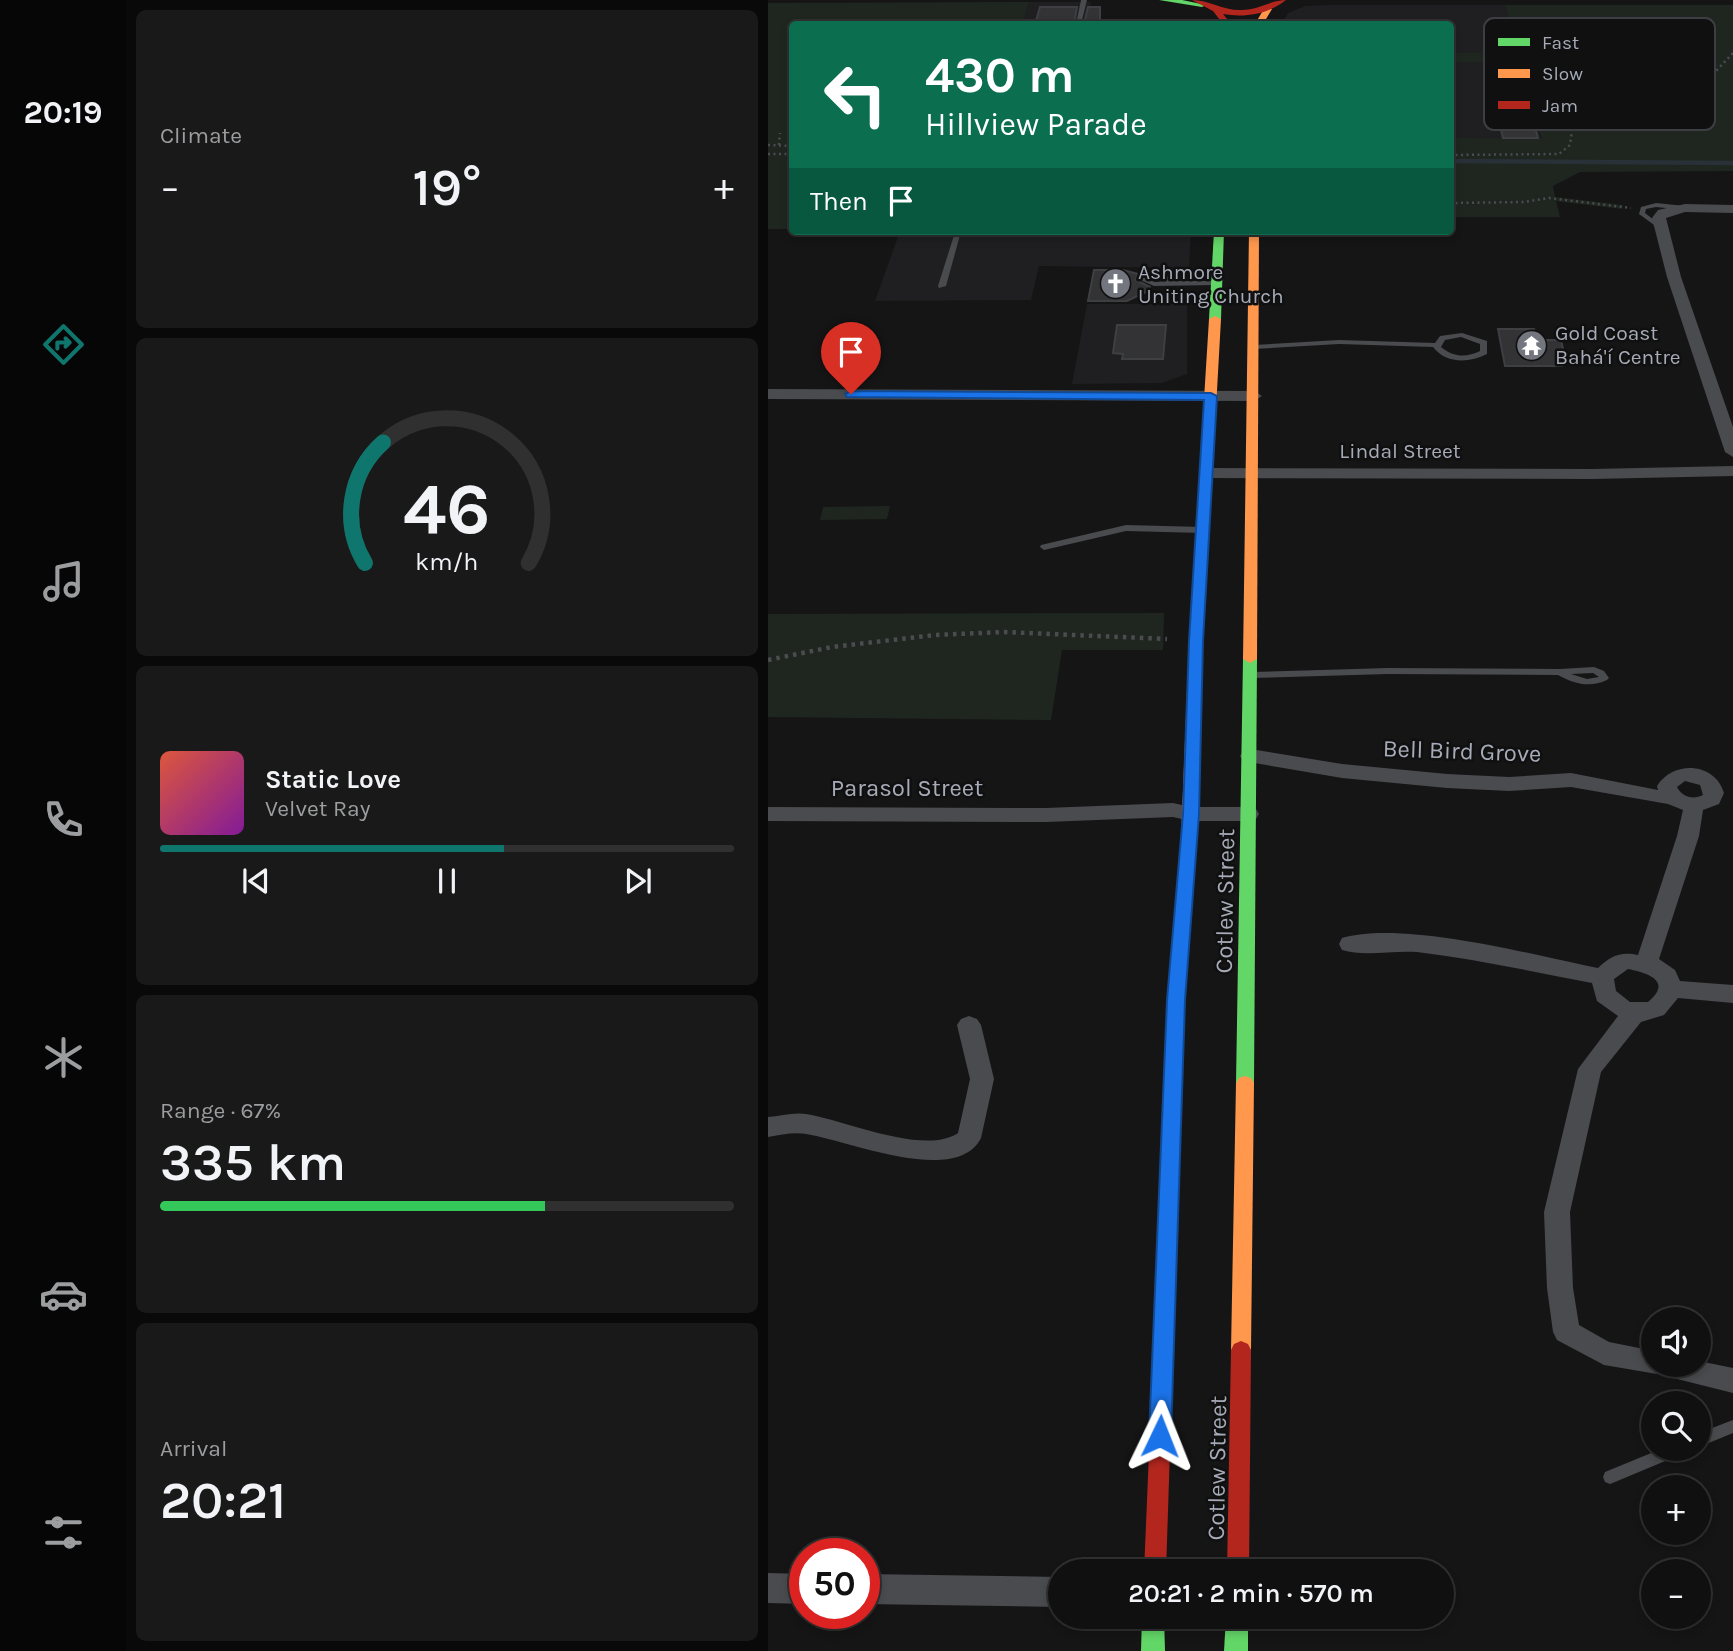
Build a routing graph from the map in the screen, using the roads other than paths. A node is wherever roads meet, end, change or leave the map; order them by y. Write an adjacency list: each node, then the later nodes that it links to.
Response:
1 (1084, 0): 6 (lane)
2 (1163, 0): 5 (main road)
3 (1298, 0): 4 (main road)
4 (1276, 4): 5 (main road); 8 (main road)
5 (1205, 5): 7 (main road)
6 (1079, 21)
7 (1224, 21)
8 (1262, 21)
9 (1685, 208): 10 (street); 11 (street); 11 (lane)
10 (1733, 209)
11 (1661, 228): 23 (street)
12 (956, 235): 17 (lane)
13 (1219, 235): 16 (main road, Cotlew Street)
14 (1254, 235): 19 (main road, Cotlew Street)
15 (1143, 277): 16 (lane)
16 (1215, 283): 21 (main road, Cotlew Street)
17 (942, 286)
18 (1437, 345): 18 (lane); 19 (lane)
19 (1254, 347): 22 (main road, Cotlew Street)
20 (768, 394): 21 (street)
21 (1211, 396): 22 (street); 26 (main road, Cotlew Street)
22 (1254, 396): 27 (main road, Cotlew Street)
23 (1725, 401): 24 (street)
24 (1733, 452)
25 (1733, 471): 28 (street, Lindal Street)
26 (1208, 473): 27 (street, Lindal Street); 30 (main road, Cotlew Street)
27 (1252, 473): 28 (street, Lindal Street); 33 (main road, Cotlew Street)
28 (1592, 474): 29 (street, Lindal Street)
29 (1733, 482)
30 (1204, 530): 31 (lane); 39 (main road, Cotlew Street)
31 (1044, 547)
32 (1560, 672): 33 (lane)
33 (1250, 675): 34 (main road, Cotlew Street)
34 (1250, 756): 36 (street, Bell Bird Grove); 40 (main road, Cotlew Street)
35 (1723, 791): 36 (street); 37 (street)
36 (1671, 796): 37 (street, Bell Bird Grove)
37 (1694, 805): 42 (street)
38 (768, 814): 39 (street, Parasol Street)
39 (1191, 814): 40 (street, Parasol Street); 56 (main road, Cotlew Street)
40 (1249, 814): 57 (main road, Cotlew Street)
41 (1350, 944): 43 (street)
42 (1645, 963): 43 (street); 44 (street)
43 (1602, 976): 46 (street)
44 (1671, 989): 45 (street); 46 (street)
45 (1733, 994)
46 (1635, 1012): 49 (street)
47 (969, 1025): 48 (street)
48 (768, 1127)
49 (1641, 1360)
50 (1711, 1376): 51 (street)
51 (1733, 1381)
52 (1733, 1426): 53 (lane)
53 (1711, 1435)
54 (1648, 1461): 55 (lane)
55 (1610, 1477)
56 (1155, 1559)
57 (1238, 1559)
58 (768, 1588): 59 (street)
59 (789, 1589)
60 (880, 1589): 61 (street)
61 (1048, 1592)
62 (1153, 1629): 64 (main road)
63 (1237, 1629): 65 (main road)
64 (1152, 1651)
65 (1236, 1651)

